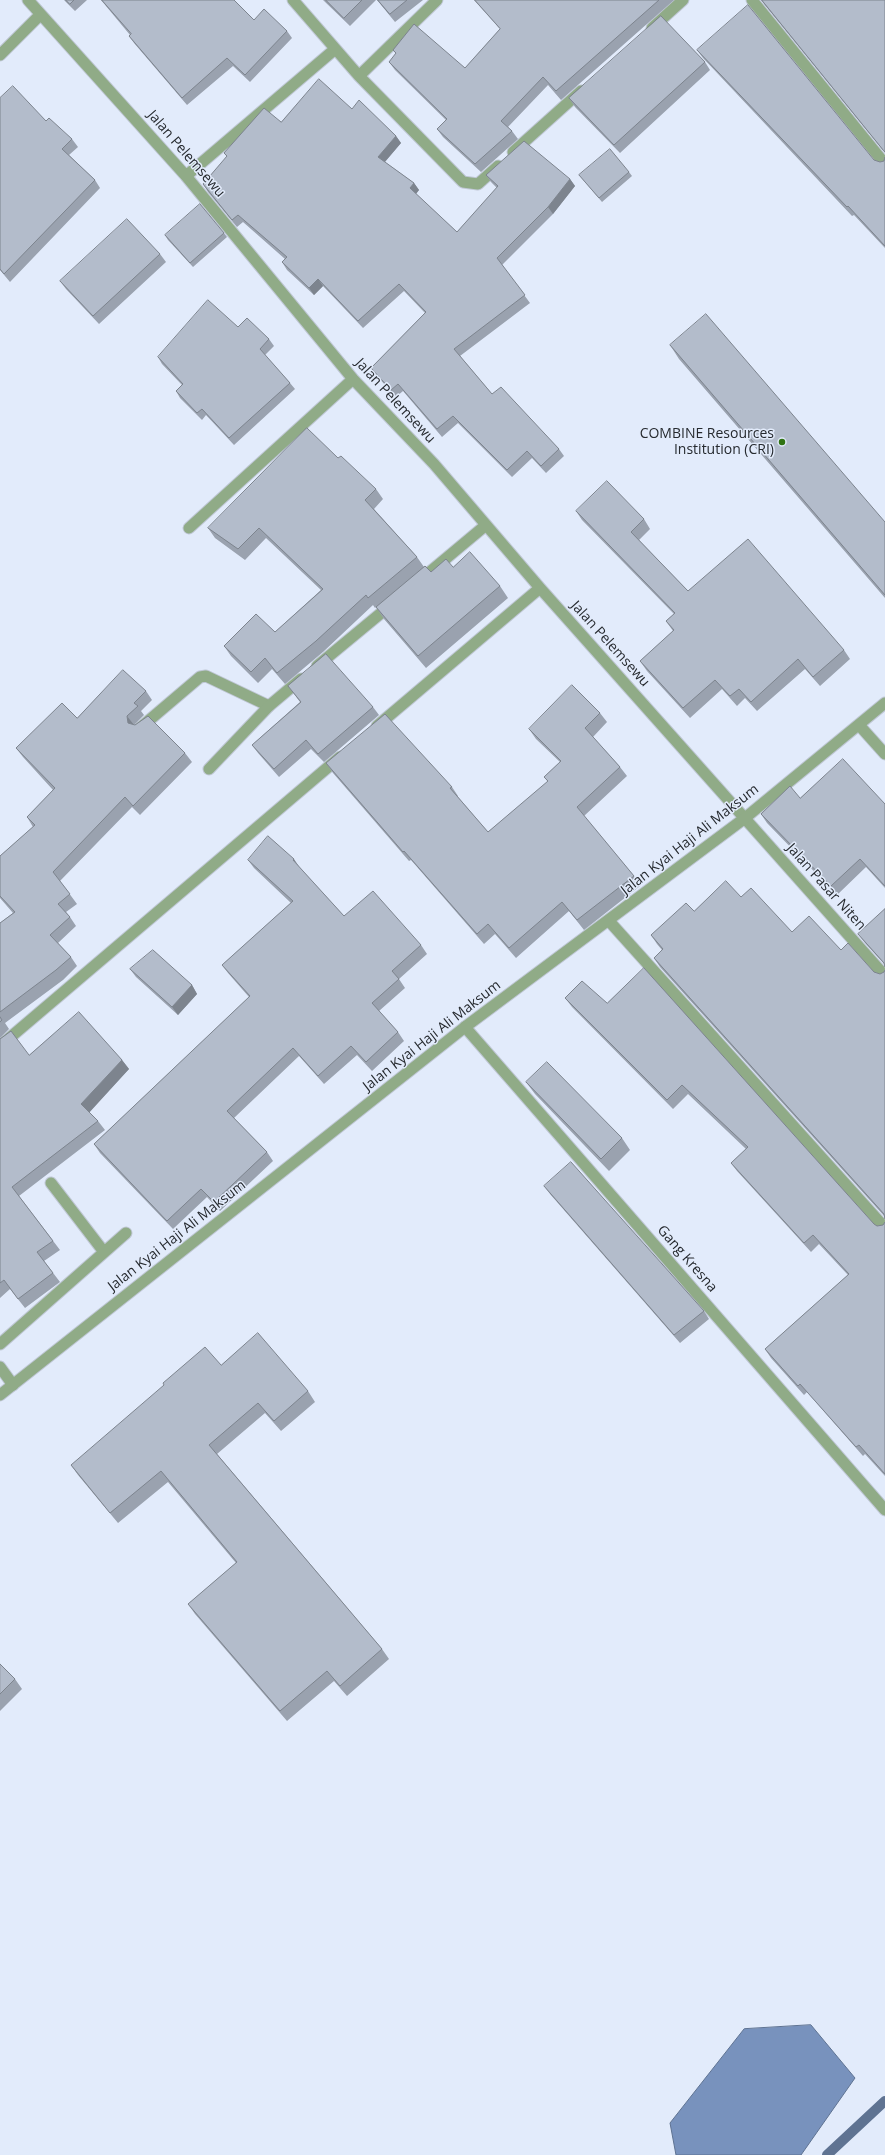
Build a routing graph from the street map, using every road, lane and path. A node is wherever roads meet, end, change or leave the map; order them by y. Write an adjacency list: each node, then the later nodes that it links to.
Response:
1 (28, 0): 6 (street, Jalan Pelemsewu)
2 (293, 0): 8 (street)
3 (437, 0): 10 (street)
4 (683, 0): 7 (street)
5 (752, 0): 12 (street)
6 (40, 15): 9 (street); 13 (street, Jalan Pelemsewu)
7 (642, 37)
8 (334, 50): 10 (street); 13 (street)
9 (0, 55)
10 (359, 76): 11 (street)
11 (589, 84)
12 (885, 164)
13 (186, 176): 14 (street, Jalan Pelemsewu)
14 (353, 379): 15 (street, Jalan Pelemsewu); 16 (street)
15 (486, 525): 17 (street, Jalan Pelemsewu); 19 (street)
16 (189, 528)
17 (540, 588): 22 (street); 26 (street, Jalan Pelemsewu)
18 (885, 703): 20 (street, Jalan Kyai Haji Ali Maksum)
19 (269, 706): 21 (street); 25 (street)
20 (859, 725): 24 (street); 26 (street, Jalan Kyai Haji Ali Maksum)
21 (140, 728)
22 (370, 732)
23 (346, 752): 30 (street)
24 (885, 754)
25 (209, 769)
26 (744, 818): 27 (street, Jalan Kyai Haji Ali Maksum); 28 (street, Jalan Pasar Niten)
27 (609, 921): 29 (street, Jalan Kyai Haji Ali Maksum); 32 (street)
28 (885, 976)
29 (465, 1027): 37 (street, Jalan Kyai Haji Ali Maksum); 39 (street, Gang Kresna)
30 (0, 1046)
31 (51, 1183): 34 (street)
32 (885, 1228)
33 (126, 1233): 34 (street)
34 (104, 1252): 35 (street)
35 (0, 1344)
36 (0, 1367): 37 (street)
37 (13, 1385): 38 (street, Jalan Kyai Haji Ali Maksum)
38 (0, 1395)
39 (885, 1510)

